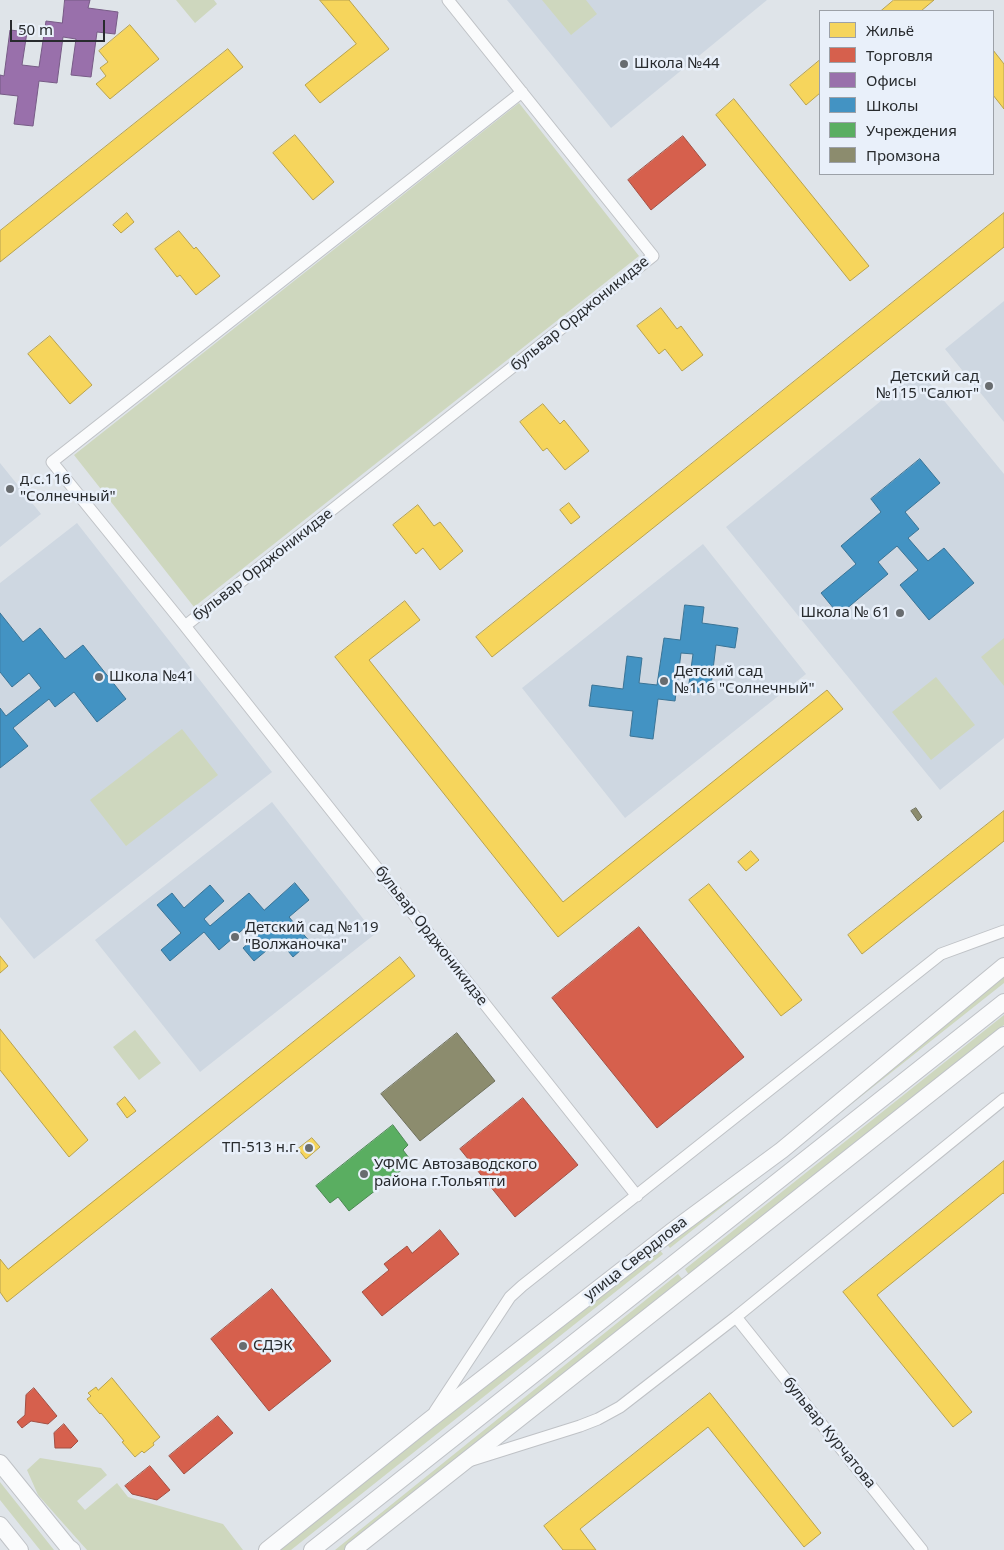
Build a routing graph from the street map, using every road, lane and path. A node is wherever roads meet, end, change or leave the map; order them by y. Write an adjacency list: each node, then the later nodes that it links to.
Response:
1 (448, 0): 2 (street, бульвар Орджоникидзе)
2 (522, 92): 3 (street, бульвар Орджоникидзе); 3 (street)
3 (185, 626): 9 (street, бульвар Орджоникидзе)
4 (1004, 931): 9 (street)
5 (1004, 966): 11 (main road, улица Свердлова)
6 (1004, 1002): 18 (main road, улица Свердлова)
7 (1004, 1035): 13 (main road)
8 (1004, 1098): 10 (street)
9 (637, 1196): 11 (street)
10 (736, 1317): 13 (street); 20 (street, бульвар Курчатова)
11 (428, 1421): 17 (main road, улица Свердлова)
12 (0, 1463): 16 (main road)
13 (464, 1463): 19 (main road)
14 (0, 1525): 15 (main road)
15 (20, 1550)
16 (72, 1550)
17 (267, 1550)
18 (312, 1550)
19 (353, 1550)
20 (922, 1550)

